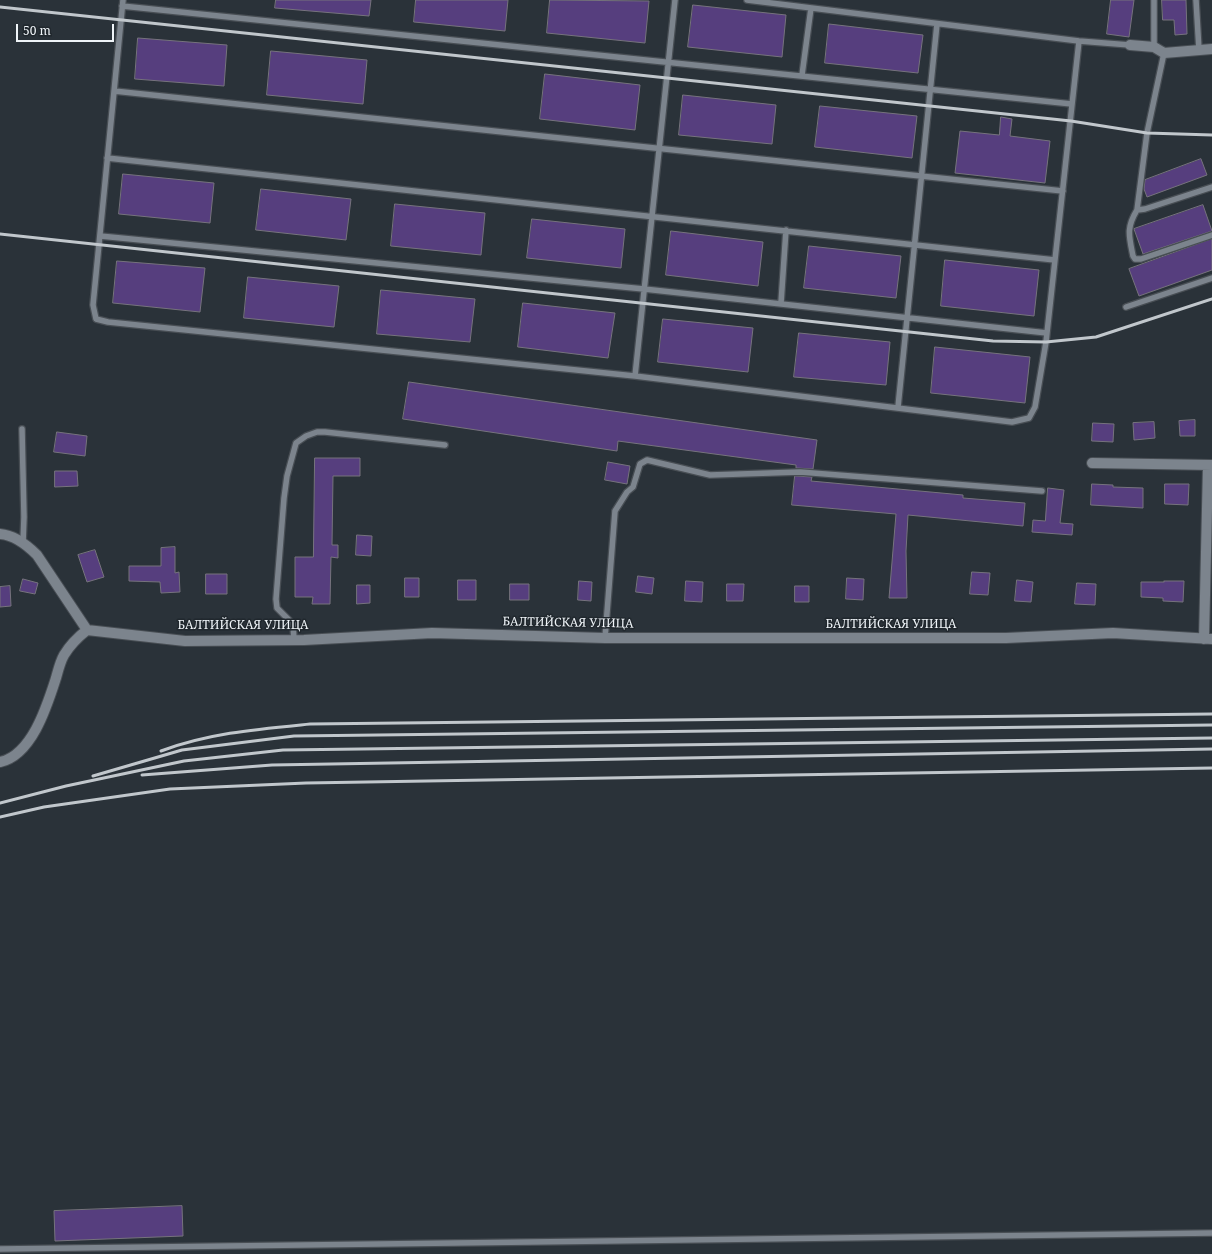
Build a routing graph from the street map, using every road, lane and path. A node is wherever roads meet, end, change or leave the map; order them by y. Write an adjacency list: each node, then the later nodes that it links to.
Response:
1 (675, 0): 14 (lane)
2 (747, 0): 6 (lane)
3 (1154, 0): 10 (lane)
4 (1196, 0): 12 (lane)
5 (122, 3): 14 (lane); 17 (lane)
6 (811, 8): 7 (lane); 15 (lane)
7 (937, 24): 8 (lane); 16 (lane)
8 (1079, 41): 9 (lane); 18 (lane)
9 (1130, 45): 10 (street)
10 (1154, 47): 13 (street)
11 (1212, 49): 12 (street)
12 (1199, 50): 13 (street)
13 (1164, 53): 24 (lane)
14 (669, 62): 15 (lane); 19 (lane)
15 (802, 75): 16 (lane)
16 (930, 89): 18 (lane); 21 (lane)
17 (114, 91): 19 (lane); 20 (lane)
18 (1072, 104): 23 (lane)
19 (660, 149): 21 (lane); 25 (lane)
20 (108, 158): 25 (lane); 28 (lane)
21 (921, 176): 23 (lane); 29 (lane)
22 (1212, 187): 24 (lane)
23 (1063, 191): 30 (lane)
24 (1137, 210): 27 (lane)
25 (652, 216): 26 (lane); 32 (lane)
26 (786, 230): 29 (lane); 33 (lane)
27 (1212, 235)
28 (100, 236): 32 (lane); 37 (lane)
29 (914, 244): 30 (lane); 35 (lane)
30 (1055, 260): 36 (lane)
31 (1212, 278): 34 (lane)
32 (644, 288): 33 (lane); 37 (lane)
33 (781, 304): 35 (lane)
34 (1126, 307)
35 (907, 317): 36 (lane); 38 (lane)
36 (1047, 333): 38 (lane)
37 (635, 376): 38 (lane)
38 (898, 407)
39 (22, 429): 45 (lane)
40 (445, 445): 49 (lane)
41 (1092, 463): 42 (street)
42 (1210, 465): 48 (street)
43 (1042, 491): 47 (lane)
44 (0, 534): 45 (street)
45 (23, 543): 46 (street)
46 (88, 630): 49 (street, БАЛТИЙСКАЯ УЛИЦА); 50 (street)
47 (605, 638): 48 (street, БАЛТИЙСКАЯ УЛИЦА); 49 (street, БАЛТИЙСКАЯ УЛИЦА)
48 (1208, 639)
49 (294, 640)
50 (0, 762)
51 (1212, 1233): 52 (lane)
52 (0, 1249)

